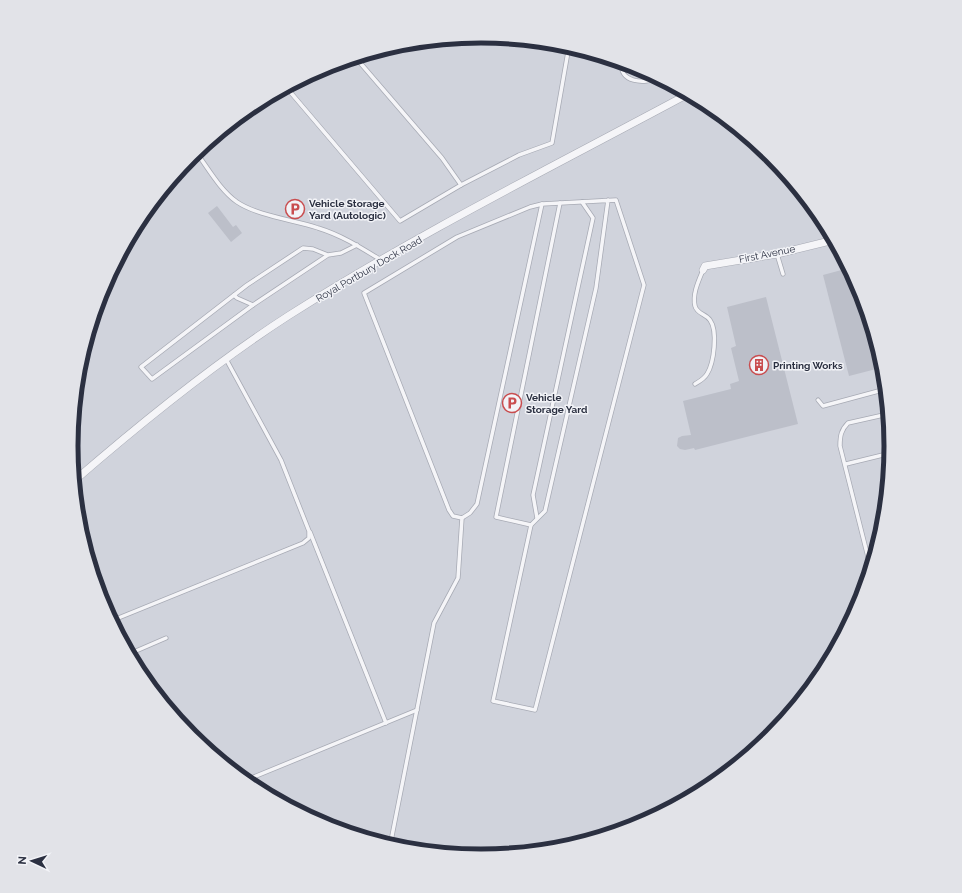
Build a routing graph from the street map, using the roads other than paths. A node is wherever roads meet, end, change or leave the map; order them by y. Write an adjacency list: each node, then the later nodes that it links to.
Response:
1 (568, 53): 8 (lane)
2 (359, 62): 8 (lane)
3 (621, 68): 4 (lane)
4 (651, 81)
5 (289, 92): 8 (lane)
6 (683, 97): 17 (street, Royal Portbury Dock Road)
7 (200, 157): 14 (lane)
8 (462, 185)
9 (608, 200): 10 (lane); 31 (lane); 32 (lane)
10 (582, 202): 11 (lane); 31 (lane)
11 (560, 203): 12 (lane); 32 (lane)
12 (542, 204): 30 (lane); 30 (lane)
13 (828, 242): 15 (street, First Avenue)
14 (357, 245): 16 (lane); 17 (lane)
15 (777, 254): 18 (street, First Avenue); 19 (lane)
16 (328, 255): 20 (lane); 21 (lane)
17 (381, 260): 22 (street, Royal Portbury Dock Road)
18 (703, 270): 23 (lane)
19 (783, 274)
20 (234, 295): 21 (lane); 21 (lane)
21 (253, 305)
22 (226, 359): 29 (street, Royal Portbury Dock Road); 33 (lane)
23 (695, 384)
24 (880, 390): 25 (lane)
25 (818, 400)
26 (883, 415): 28 (lane)
27 (884, 455): 28 (lane)
28 (846, 464): 34 (lane)
29 (78, 477)
30 (462, 518): 38 (lane)
31 (537, 518): 32 (lane)
32 (531, 524)
33 (310, 531): 35 (lane); 39 (lane)
34 (868, 559)
35 (116, 619)
36 (166, 638): 37 (lane)
37 (134, 652)
38 (417, 710): 39 (lane); 41 (lane)
39 (386, 722): 40 (lane)
40 (250, 777)
41 (391, 839)

